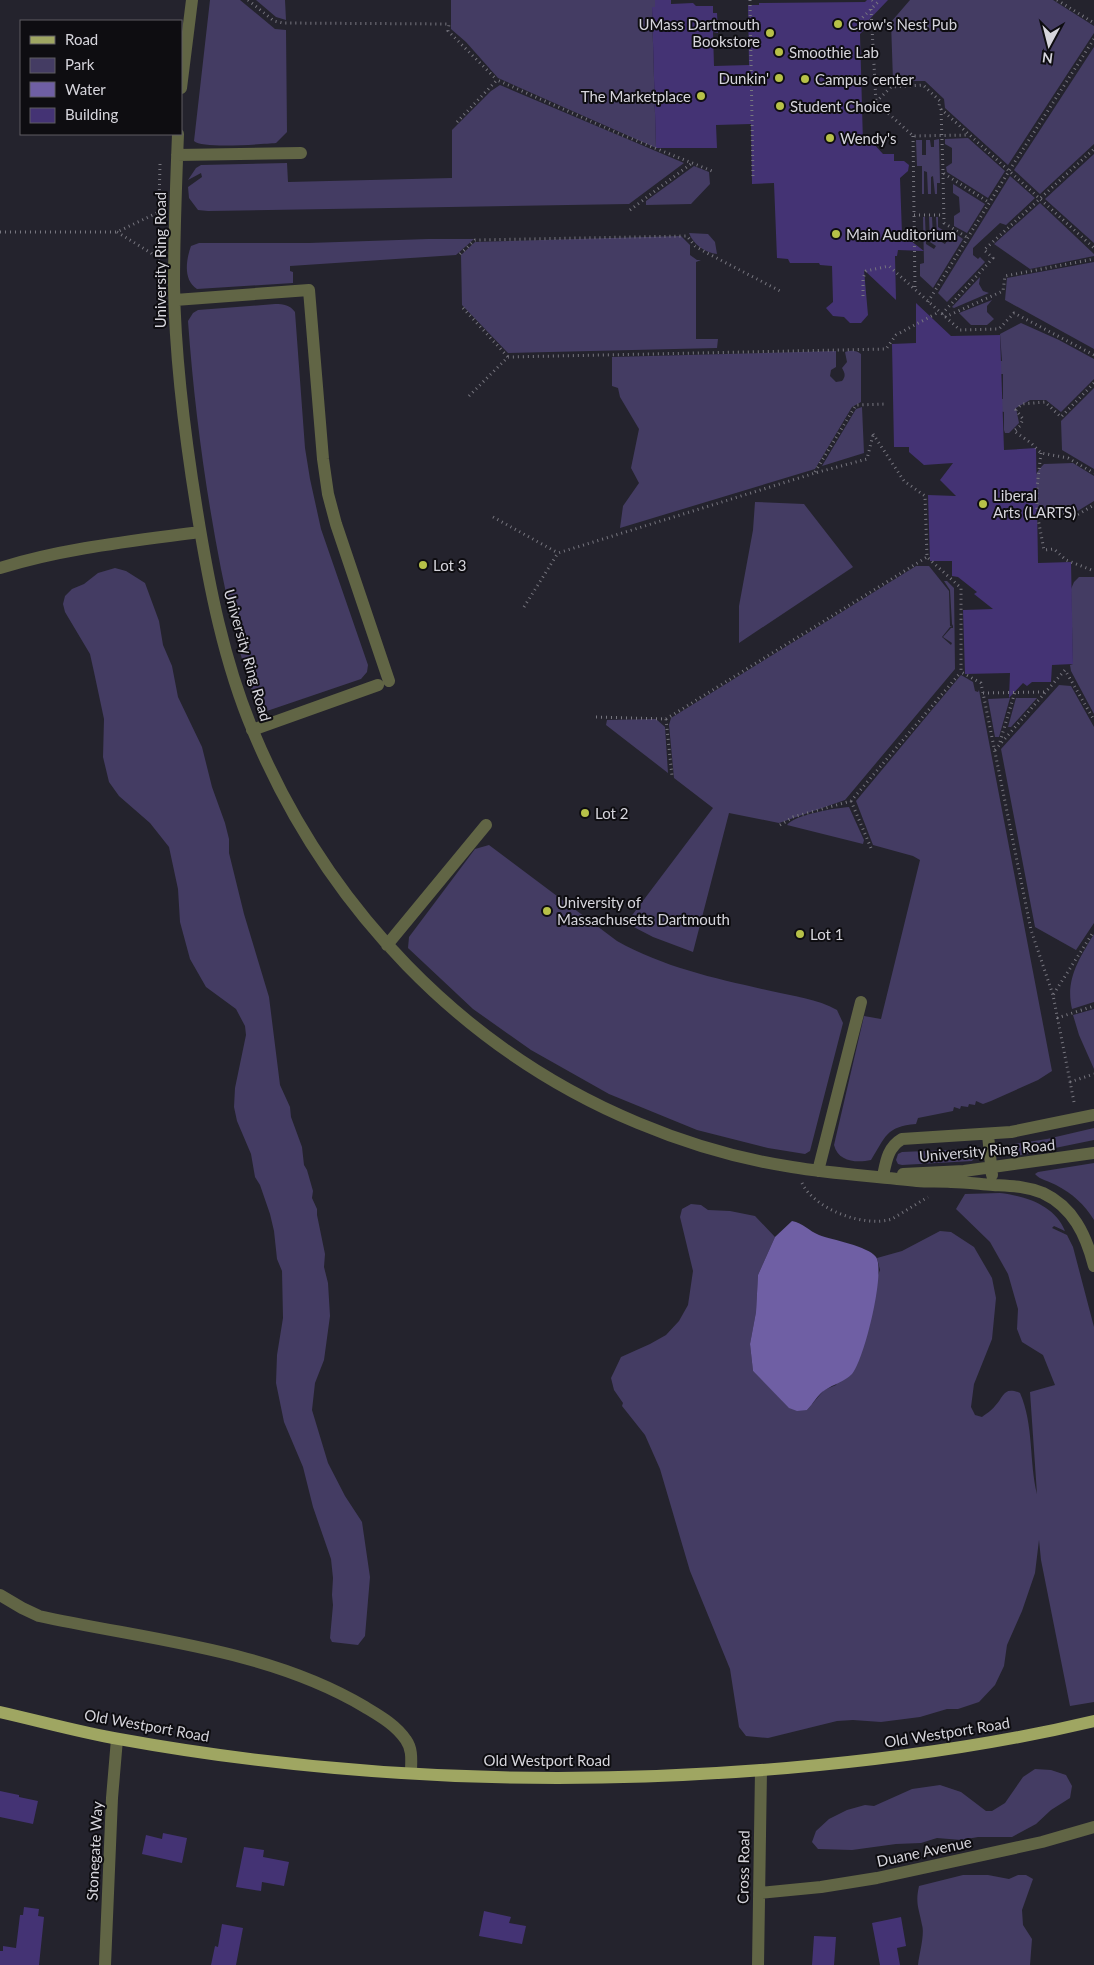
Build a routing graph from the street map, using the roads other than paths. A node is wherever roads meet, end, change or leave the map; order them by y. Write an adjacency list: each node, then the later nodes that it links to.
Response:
1 (192, 0): 2 (street)
2 (182, 80)
3 (178, 135): 5 (street, University Ring Road)
4 (301, 153): 5 (street)
5 (177, 155): 6 (street, University Ring Road)
6 (175, 300): 7 (street, University Ring Road); 9 (street)
7 (200, 532): 8 (street); 9 (street, University Ring Road)
8 (0, 568)
9 (252, 730): 11 (street, University Ring Road)
10 (486, 825): 11 (street)
11 (387, 945): 17 (street, University Ring Road)
12 (861, 1002): 17 (street)
13 (1094, 1115): 14 (street)
14 (988, 1135): 16 (street); 18 (street)
15 (1094, 1153): 16 (street, University Ring Road)
16 (991, 1168): 18 (street, University Ring Road); 19 (street)
17 (818, 1171): 18 (street, University Ring Road)
18 (883, 1176): 19 (street, University Ring Road)
19 (993, 1185): 20 (street, University Ring Road)
20 (1094, 1266)
21 (0, 1594): 26 (street)
22 (0, 1712): 24 (main road, Old Westport Road)
23 (1094, 1721): 25 (main road, Old Westport Road)
24 (117, 1739): 26 (main road, Old Westport Road); 29 (street, Stonegate Way)
25 (761, 1770): 26 (main road, Old Westport Road); 28 (street, Cross Road)
26 (411, 1773)
27 (1094, 1828): 28 (street, Duane Avenue)
28 (759, 1893): 30 (street, Cross Road)
29 (105, 1965)
30 (758, 1965)

